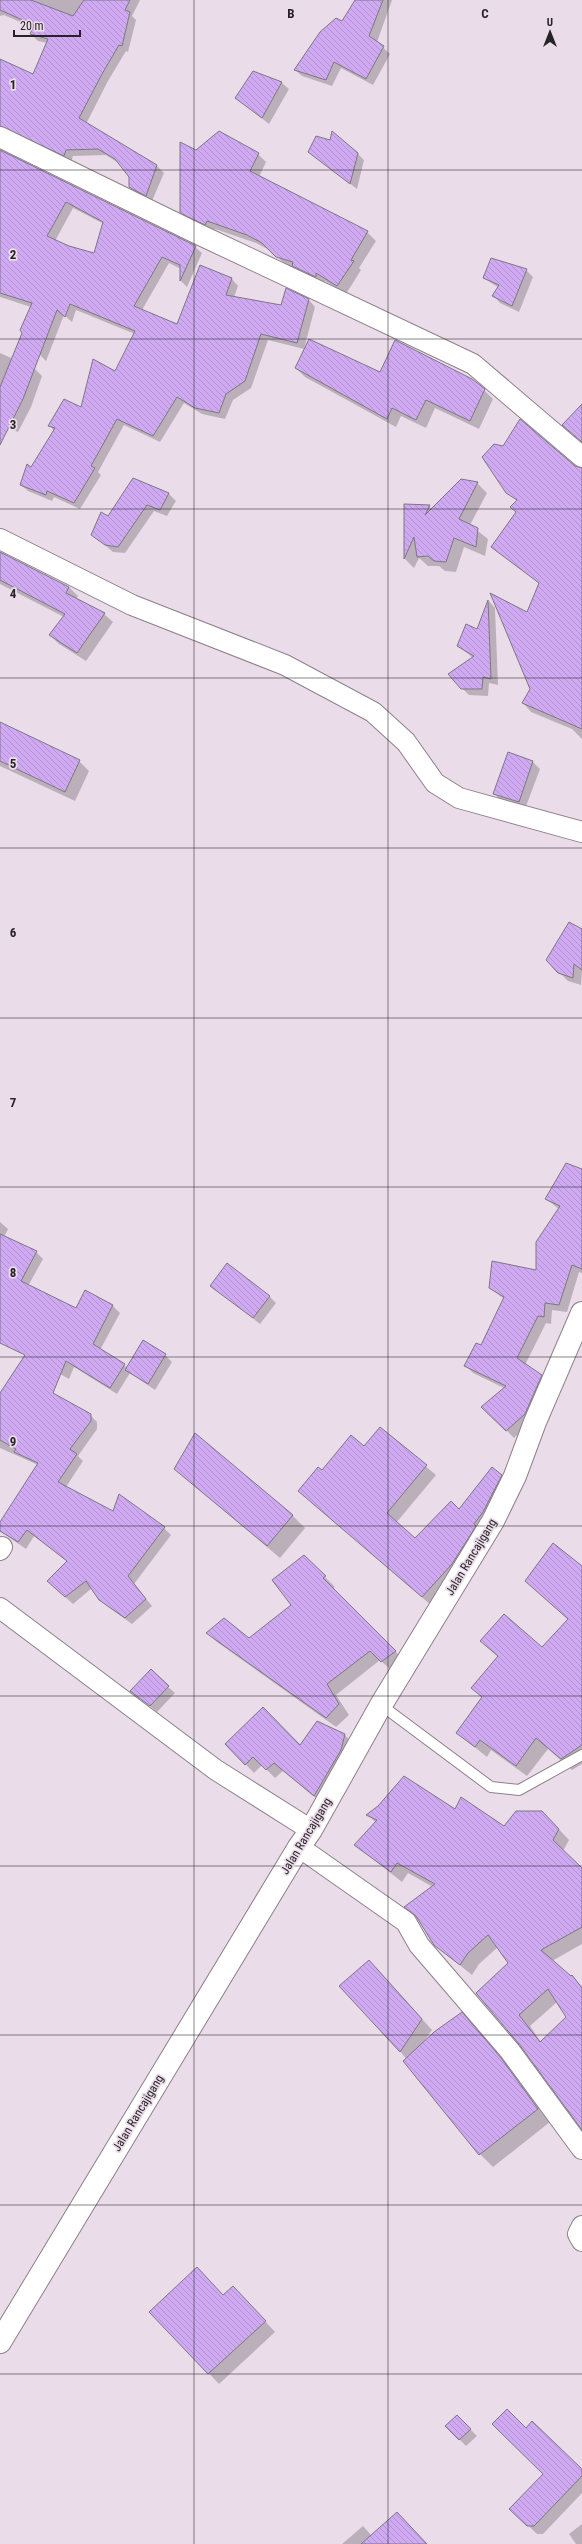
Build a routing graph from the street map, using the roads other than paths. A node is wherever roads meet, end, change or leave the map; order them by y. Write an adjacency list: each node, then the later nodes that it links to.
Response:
1 (0, 137): 2 (street)
2 (582, 457)
3 (0, 539): 4 (street)
4 (582, 832)
5 (582, 1313): 7 (main road, Jalan Rancajigang)
6 (0, 1608): 9 (street)
7 (381, 1705): 8 (lane); 9 (main road, Jalan Rancajigang)
8 (582, 1754)
9 (305, 1839): 10 (street); 13 (main road, Jalan Rancajigang)
10 (582, 2149)
11 (582, 2226): 12 (street)
12 (582, 2241)
13 (0, 2342)

